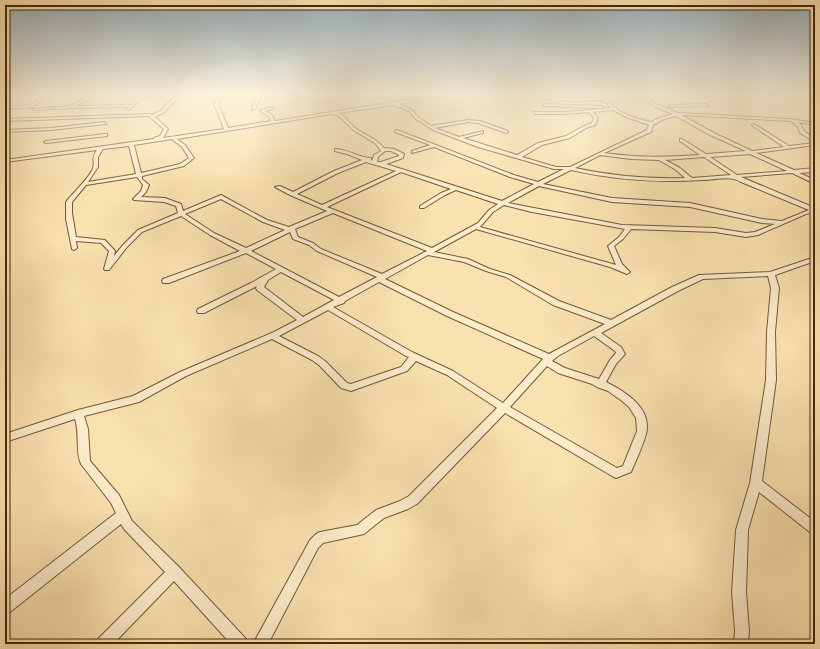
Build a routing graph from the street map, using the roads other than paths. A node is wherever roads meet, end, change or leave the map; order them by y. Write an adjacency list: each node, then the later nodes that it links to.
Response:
1 (45, 123): 17 (street)
2 (102, 123): 17 (street)
3 (105, 123): 29 (street)
4 (159, 123): 25 (street)
5 (224, 123): 18 (street)
6 (264, 123): 18 (street)
7 (348, 123): 34 (street)
8 (425, 123): 16 (street)
9 (450, 123): 16 (street)
10 (483, 123): 22 (street)
11 (594, 123): 41 (street)
12 (696, 123): 37 (street)
13 (796, 123): 27 (street)
14 (651, 124): 38 (street)
15 (754, 125): 33 (street)
16 (430, 127): 24 (street)
17 (45, 129): 19 (street); 28 (street)
18 (226, 129): 23 (street)
19 (5, 131)
20 (397, 132): 32 (street)
21 (481, 132): 24 (street)
22 (506, 132)
23 (172, 138): 25 (street); 50 (street)
24 (459, 138): 41 (street)
25 (154, 140): 30 (street)
26 (682, 140): 40 (street)
27 (815, 141)
28 (46, 142): 29 (street); 39 (street)
29 (100, 143): 30 (street); 39 (street); 54 (street)
30 (131, 144): 50 (street)
31 (815, 144): 33 (street)
32 (433, 146): 36 (street); 55 (street)
33 (788, 147): 37 (street)
34 (382, 149): 44 (street); 45 (street)
35 (337, 150): 44 (street)
36 (414, 152)
37 (750, 152): 40 (street); 49 (street)
38 (599, 154): 42 (street); 46 (street)
39 (40, 156): 43 (street)
40 (704, 156): 42 (street); 51 (street)
41 (518, 157): 46 (street)
42 (661, 159): 52 (street)
43 (5, 160)
44 (371, 161): 45 (street); 58 (street)
45 (381, 164): 47 (street)
46 (571, 168): 52 (street); 55 (street)
47 (401, 170): 57 (street); 60 (street)
48 (815, 170): 49 (street)
49 (789, 171): 51 (street); 53 (street)
50 (139, 175): 54 (street); 64 (street)
51 (736, 176): 52 (street); 62 (street)
52 (690, 180)
53 (815, 182)
54 (83, 184): 69 (street)
55 (539, 184): 59 (street); 65 (street)
56 (278, 188): 58 (street)
57 (457, 188): 59 (street); 61 (street)
58 (292, 194): 60 (street)
59 (505, 203): 66 (street); 67 (street)
60 (322, 207): 63 (street)
61 (422, 207)
62 (814, 210): 65 (street)
63 (333, 211): 68 (street); 72 (street)
64 (181, 214): 68 (street); 69 (street); 71 (street)
65 (783, 223): 67 (street)
66 (475, 227): 67 (street); 72 (street)
67 (629, 228)
68 (290, 230): 71 (street); 76 (street)
69 (74, 239): 70 (street)
70 (74, 248)
71 (246, 251): 74 (street); 78 (street)
72 (429, 252): 76 (street); 83 (street)
73 (815, 259): 75 (street)
74 (280, 270): 77 (street); 79 (street)
75 (771, 274): 83 (street); 92 (street)
76 (381, 278): 79 (street); 87 (street)
77 (265, 279): 81 (street); 82 (street)
78 (166, 281)
79 (340, 301): 80 (street)
80 (328, 307): 82 (street); 86 (street)
81 (201, 311)
82 (302, 320): 85 (street)
83 (610, 323): 84 (street)
84 (594, 332): 87 (street); 88 (street)
85 (272, 336): 86 (street); 90 (street)
86 (415, 356): 89 (street)
87 (548, 360): 88 (street); 89 (street)
88 (600, 385): 89 (street)
89 (504, 408): 99 (street)
90 (78, 414): 91 (street); 93 (street)
91 (5, 438)
92 (756, 483): 94 (street); 100 (street)
93 (123, 515): 95 (street); 96 (street)
94 (815, 529)
95 (174, 572): 97 (street); 98 (street)
96 (5, 607)
97 (103, 644)
98 (241, 644)
99 (260, 644)
100 (741, 644)

